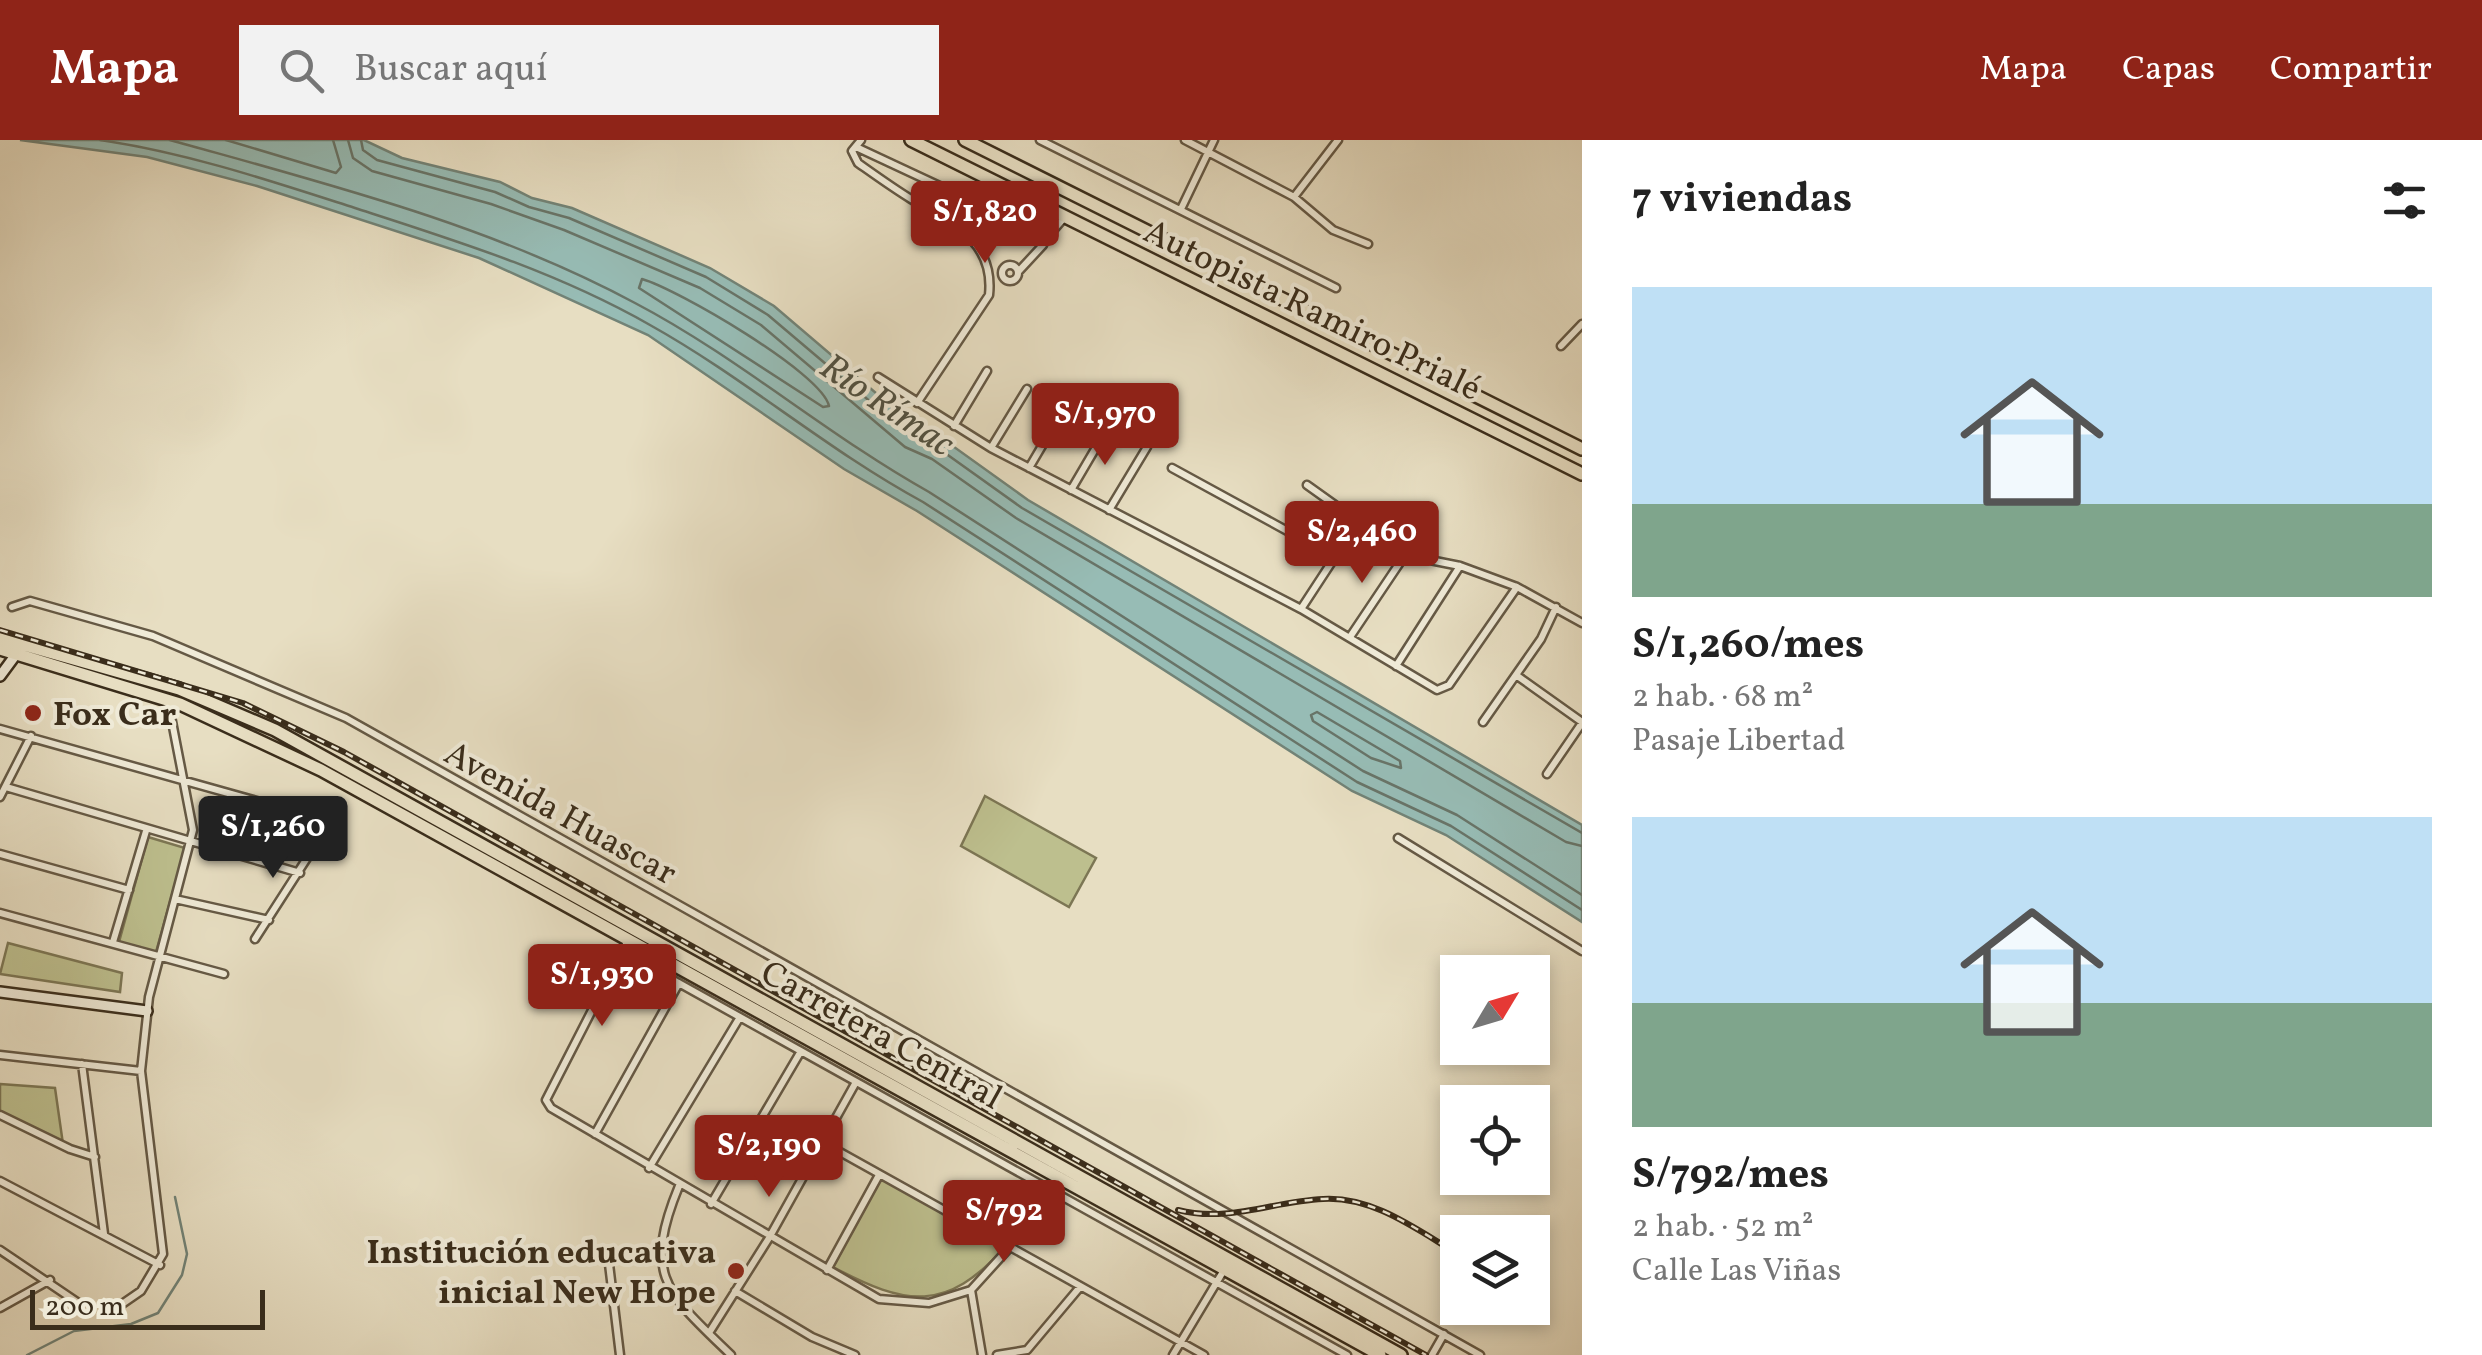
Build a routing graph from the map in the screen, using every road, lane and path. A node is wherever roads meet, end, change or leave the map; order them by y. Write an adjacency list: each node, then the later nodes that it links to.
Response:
1 (911, 140): 11 (highway, Autopista Ramiro Prialé)
2 (966, 140): 27 (highway, Autopista Ramiro Prialé)
3 (1040, 140): 10 (street)
4 (1184, 140): 8 (street)
5 (1214, 140): 8 (street)
6 (1338, 140): 9 (street)
7 (858, 143): 12 (street); 21 (street)
8 (1208, 152): 9 (street); 10 (street)
9 (1294, 197): 13 (street)
10 (1181, 209): 15 (street)
11 (1065, 217): 12 (street); 30 (highway, Autopista Ramiro Prialé)
12 (1043, 242): 14 (street)
13 (1368, 244)
14 (1018, 272)
15 (1336, 288)
16 (1582, 324): 17 (street)
17 (1561, 346)
18 (988, 371): 23 (street)
19 (878, 377): 21 (street)
20 (1026, 389): 26 (street)
21 (917, 402): 23 (street)
22 (1066, 404): 28 (street)
23 (954, 426): 26 (street)
24 (1108, 427): 32 (street)
25 (1147, 447): 33 (street)
26 (991, 448): 28 (street)
27 (1582, 449)
28 (1029, 468): 32 (street)
29 (1172, 468): 36 (street)
30 (1582, 474)
31 (1307, 485): 34 (street)
32 (1072, 490): 33 (street)
33 (1109, 510): 41 (street)
34 (1356, 522): 35 (street); 36 (street)
35 (1405, 555): 37 (street); 43 (street)
36 (1335, 557): 41 (street)
37 (1460, 566): 38 (street); 46 (street)
38 (1517, 587): 40 (street); 46 (street)
39 (12, 607): 112 (street, Avenida Huascar)
40 (1556, 607): 42 (street); 47 (street)
41 (1300, 609): 43 (street)
42 (1582, 623)
43 (1350, 637): 46 (street)
44 (0, 638): 74 (highway, Carretera Central)
45 (6, 652): 48 (street); 49 (highway, Carretera Central)
46 (1396, 666)
47 (1516, 675): 50 (street); 51 (street)
48 (0, 676)
49 (168, 700): 55 (street); 71 (highway, Carretera Central)
50 (1482, 722)
51 (1582, 723): 54 (street)
52 (0, 729): 53 (street)
53 (31, 736): 55 (street); 56 (street)
54 (1547, 774)
55 (185, 780): 58 (street); 62 (street)
56 (6, 788): 57 (street); 59 (street)
57 (0, 797)
58 (278, 806)
59 (146, 831): 62 (street); 65 (street)
60 (1398, 838): 72 (street)
61 (318, 840): 64 (street)
62 (191, 844): 64 (street); 66 (street)
63 (0, 854): 65 (street)
64 (300, 873): 68 (street)
65 (129, 890): 70 (street)
66 (175, 899): 68 (street); 73 (street)
67 (0, 913): 70 (street)
68 (269, 920): 69 (street)
69 (255, 940)
70 (114, 942): 73 (street)
71 (626, 946): 74 (highway, Carretera Central); 76 (street); 86 (street)
72 (1582, 951)
73 (160, 956): 75 (street); 78 (street)
74 (688, 964): 101 (highway, Carretera Central); 124 (highway, Carretera Central)
75 (224, 974)
76 (679, 983): 79 (street); 86 (street)
77 (0, 992): 78 (street)
78 (147, 1010): 83 (street)
79 (740, 1017): 80 (street); 89 (street)
80 (801, 1051): 84 (street); 94 (street)
81 (0, 1055): 82 (street)
82 (82, 1064): 83 (street); 88 (street)
83 (141, 1070): 99 (street)
84 (856, 1082): 87 (street); 93 (street)
85 (0, 1115): 88 (street)
86 (595, 1134): 89 (street)
87 (822, 1142): 90 (street); 96 (street)
88 (95, 1156): 95 (street)
89 (649, 1168): 92 (street)
90 (880, 1175): 97 (street); 102 (street)
91 (1, 1183): 95 (street)
92 (680, 1186): 94 (street); 111 (street)
93 (1044, 1187): 97 (street); 104 (street)
94 (711, 1204): 96 (street)
95 (104, 1235): 99 (street)
96 (769, 1238): 102 (street); 107 (street)
97 (1010, 1247): 105 (street); 106 (street)
98 (0, 1250): 103 (street)
99 (160, 1264): 110 (street)
100 (609, 1264): 115 (street)
101 (1224, 1268): 104 (street); 123 (highway, Carretera Central)
102 (827, 1271): 106 (street)
103 (50, 1280): 108 (street); 109 (street)
104 (1215, 1282): 113 (street); 122 (street)
105 (1080, 1287): 113 (street); 114 (street)
106 (970, 1290): 118 (street)
107 (735, 1292): 111 (street); 117 (street)
108 (77, 1302)
109 (0, 1308)
110 (112, 1311)
111 (709, 1334): 116 (street)
112 (1444, 1334): 125 (street); 126 (street, Avenida Huascar)
113 (1181, 1342): 120 (street); 121 (street)
114 (1028, 1353): 119 (street)
115 (620, 1355)
116 (732, 1355)
117 (855, 1355)
118 (982, 1355)
119 (996, 1355)
120 (1173, 1355)
121 (1204, 1355)
122 (1346, 1355)
123 (1380, 1355)
124 (1402, 1355)
125 (1432, 1355)
126 (1480, 1355)

